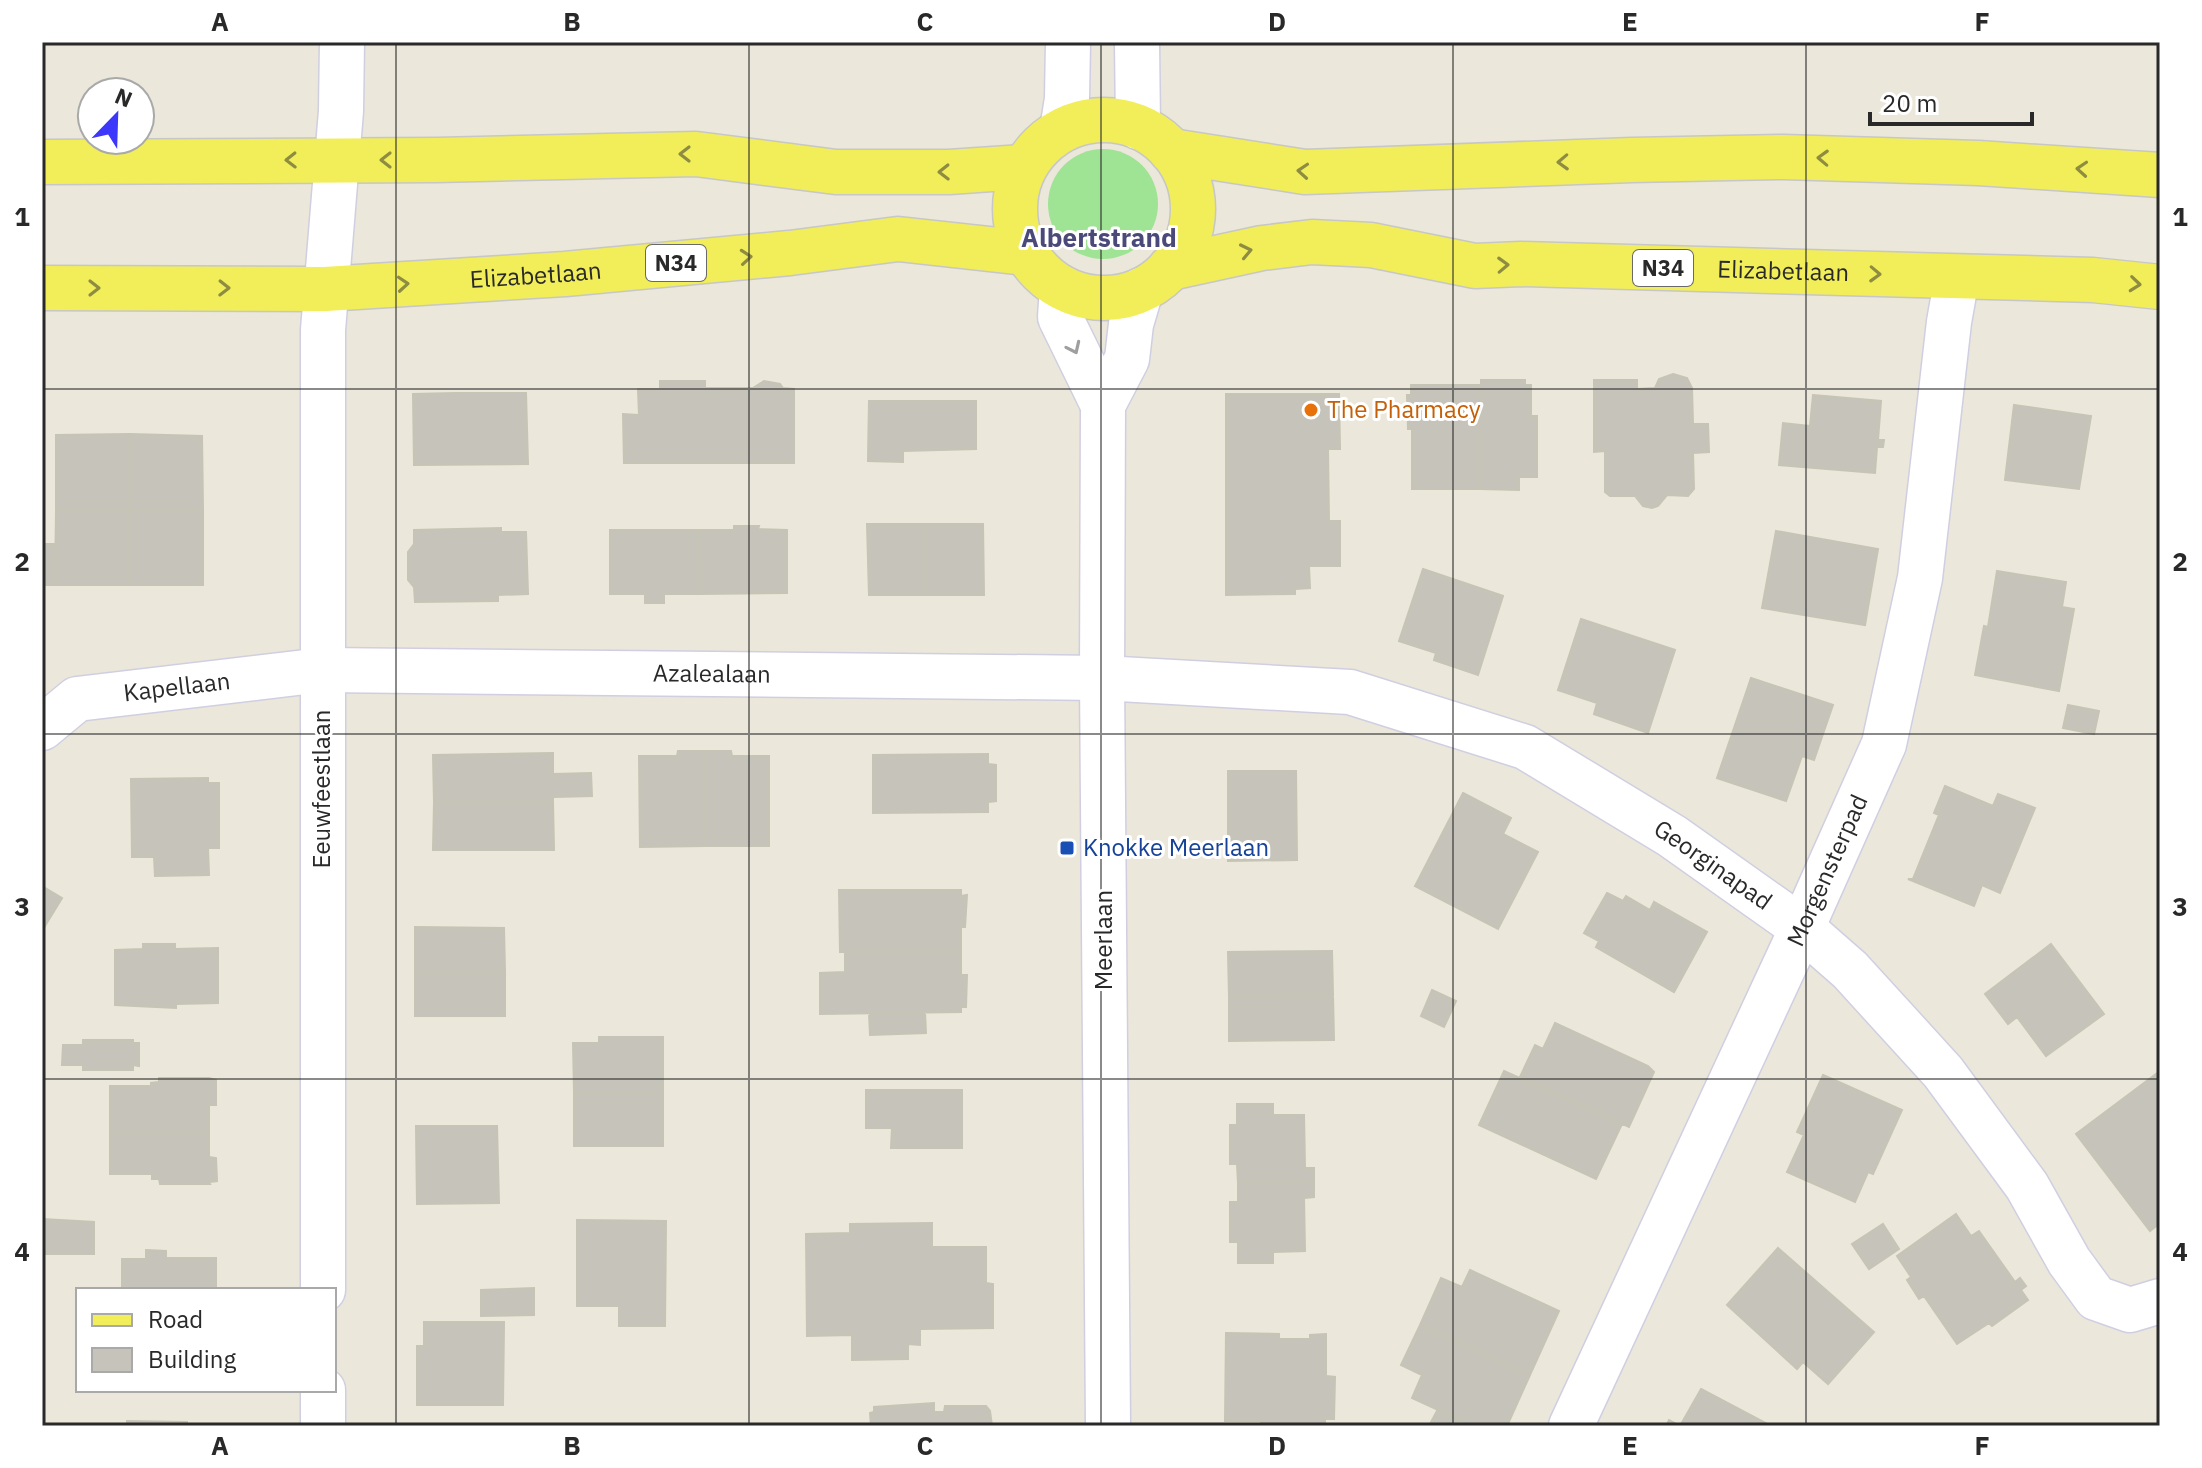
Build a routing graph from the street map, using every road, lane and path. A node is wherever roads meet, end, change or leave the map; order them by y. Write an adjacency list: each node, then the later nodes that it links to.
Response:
1 (342, 42): 6 (street, Eeuwfeestlaan)
2 (1068, 42): 4 (street)
3 (1137, 42): 5 (street)
4 (1062, 130): 5 (main road); 8 (main road)
5 (1155, 139): 9 (main road, one-way to 5); 12 (main road)
6 (336, 160): 7 (main road, one-way to 7); 8 (main road, one-way to 6); 16 (street, Eeuwfeestlaan)
7 (42, 162)
8 (1022, 167): 10 (main road, Elizabetlaan)
9 (2160, 175)
10 (1026, 253): 15 (main road, Elizabetlaan); 16 (main road, Elizabetlaan / N34, one-way to 10)
11 (1957, 277): 12 (main road, Elizabetlaan / N34, one-way to 11); 13 (main road, Elizabetlaan / N34, one-way to 13); 21 (street, Morgensterpad)
12 (1155, 279): 15 (main road, Elizabetlaan); 17 (street, Meerlaan)
13 (2160, 287)
14 (42, 288): 16 (main road, Elizabetlaan / N34, one-way to 16)
15 (1062, 288): 17 (street, Meerlaan, one-way to 17)
16 (325, 289): 18 (street, Eeuwfeestlaan)
17 (1103, 405): 19 (street, Meerlaan)
18 (322, 670): 19 (street, Azalealaan); 20 (street, Kapellaan); 22 (street, Eeuwfeestlaan)
19 (1102, 678): 21 (street, Georginapad); 26 (street, Meerlaan)
20 (42, 728)
21 (1802, 928): 23 (street, Georginapad); 27 (street, Morgensterpad)
22 (323, 1288)
23 (2160, 1301)
24 (323, 1392): 25 (street)
25 (323, 1426)
26 (1108, 1426)
27 (1571, 1426)

